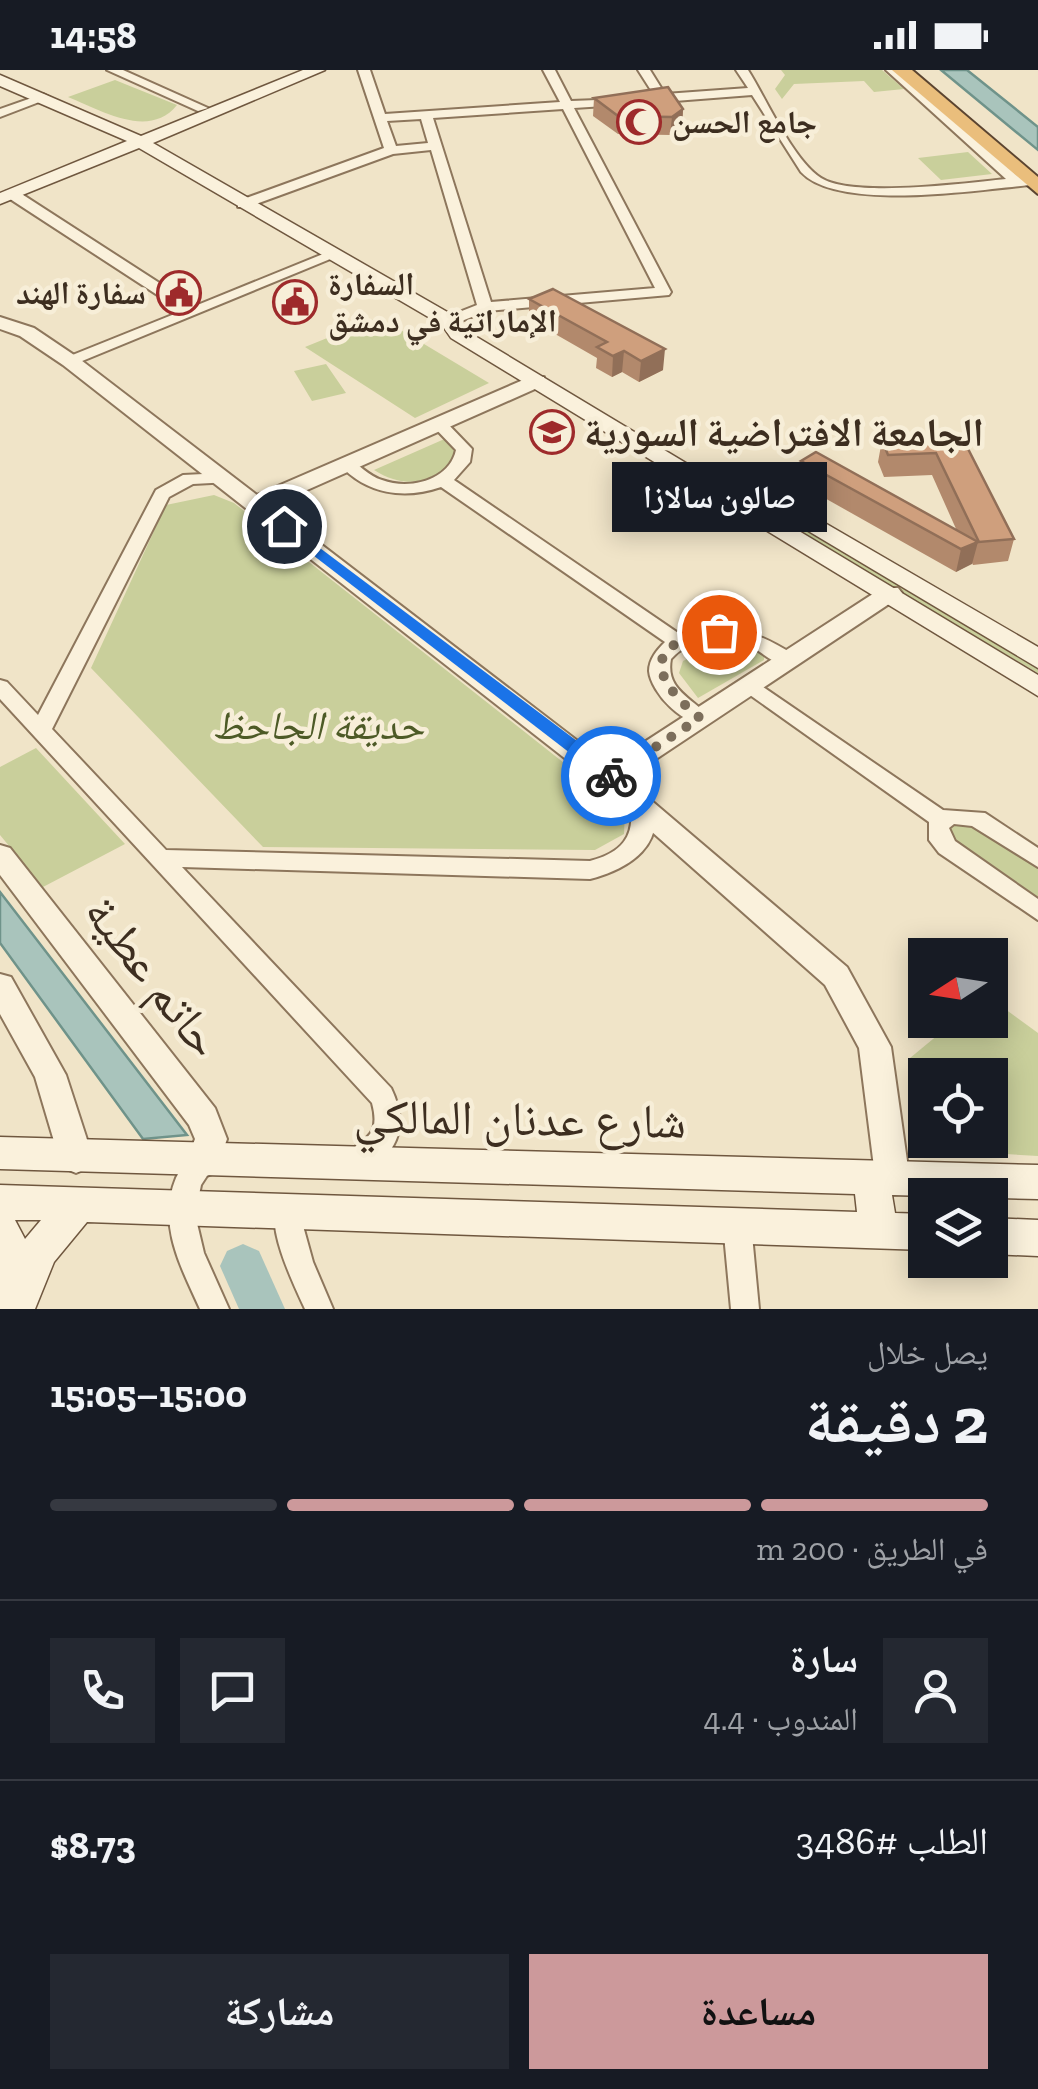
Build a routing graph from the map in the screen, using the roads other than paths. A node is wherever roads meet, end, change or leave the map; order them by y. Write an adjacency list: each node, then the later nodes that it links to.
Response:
1 (300, 70): 16 (main road)
2 (317, 70): 20 (main road)
3 (364, 70): 19 (street)
4 (549, 70): 15 (street)
5 (644, 70): 14 (street)
6 (742, 70): 12 (street)
7 (892, 70): 23 (street)
8 (901, 70): 23 (highway)
9 (924, 70): 23 (highway)
10 (115, 72): 16 (street)
11 (0, 80): 13 (main road)
12 (757, 92): 14 (street); 23 (street)
13 (43, 97): 17 (street); 20 (main road)
14 (662, 98): 15 (street)
15 (568, 105): 18 (street); 27 (street)
16 (206, 106): 20 (main road)
17 (0, 112)
18 (426, 115): 19 (street); 21 (street)
19 (380, 118): 22 (street)
20 (133, 138): 24 (main road); 25 (main road)
21 (437, 146): 22 (street); 27 (street)
22 (391, 150): 25 (street)
23 (1031, 179)
24 (4, 193): 28 (street)
25 (243, 204): 26 (main road)
26 (333, 255): 28 (street); 29 (main road)
27 (485, 307): 29 (street)
28 (194, 311): 31 (street)
29 (449, 321): 32 (main road); 34 (main road)
30 (0, 323): 31 (street)
31 (70, 361): 36 (street)
32 (536, 381): 33 (street); 34 (main road)
33 (439, 424): 35 (street); 37 (street)
34 (671, 450): 39 (main road); 41 (main road)
35 (347, 464): 37 (street); 38 (street)
36 (224, 478): 38 (street); 47 (street)
37 (442, 480): 40 (street)
38 (256, 504): 48 (street)
39 (890, 593): 42 (street); 45 (main road)
40 (678, 642): 42 (street); 46 (street)
41 (1038, 658)
42 (787, 660): 43 (street)
43 (750, 685): 46 (street); 50 (street)
44 (0, 686): 47 (street)
45 (1038, 687)
46 (700, 718): 48 (street)
47 (41, 730): 52 (street)
48 (608, 778): 49 (street)
49 (641, 804): 52 (street); 63 (street)
50 (942, 820): 53 (street); 54 (street)
51 (0, 855): 58 (street, حاتم عطية)
52 (160, 858): 59 (street)
53 (1038, 860)
54 (1038, 910)
55 (0, 986): 57 (street)
56 (0, 1152): 57 (main road, شارع عدنان المالكي)
57 (76, 1158): 58 (main road, شارع عدنان المالكي)
58 (203, 1162): 59 (main road, شارع عدنان المالكي); 64 (street)
59 (350, 1164): 63 (main road, شارع عدنان المالكي)
60 (1038, 1182): 63 (main road, شارع عدنان المالكي)
61 (0, 1202): 62 (main road, شارع عدنان المالكي)
62 (78, 1204): 64 (main road, شارع عدنان المالكي); 70 (main road)
63 (907, 1205): 66 (main road, شارع عدنان المالكي)
64 (181, 1208): 65 (main road, شارع عدنان المالكي); 71 (street)
65 (287, 1213): 66 (main road, شارع عدنان المالكي); 72 (street)
66 (737, 1224): 73 (street)
67 (0, 1229): 70 (main road)
68 (1008, 1237): 69 (main road)
69 (1038, 1238)
70 (16, 1305)
71 (215, 1309)
72 (319, 1309)
73 (745, 1309)

